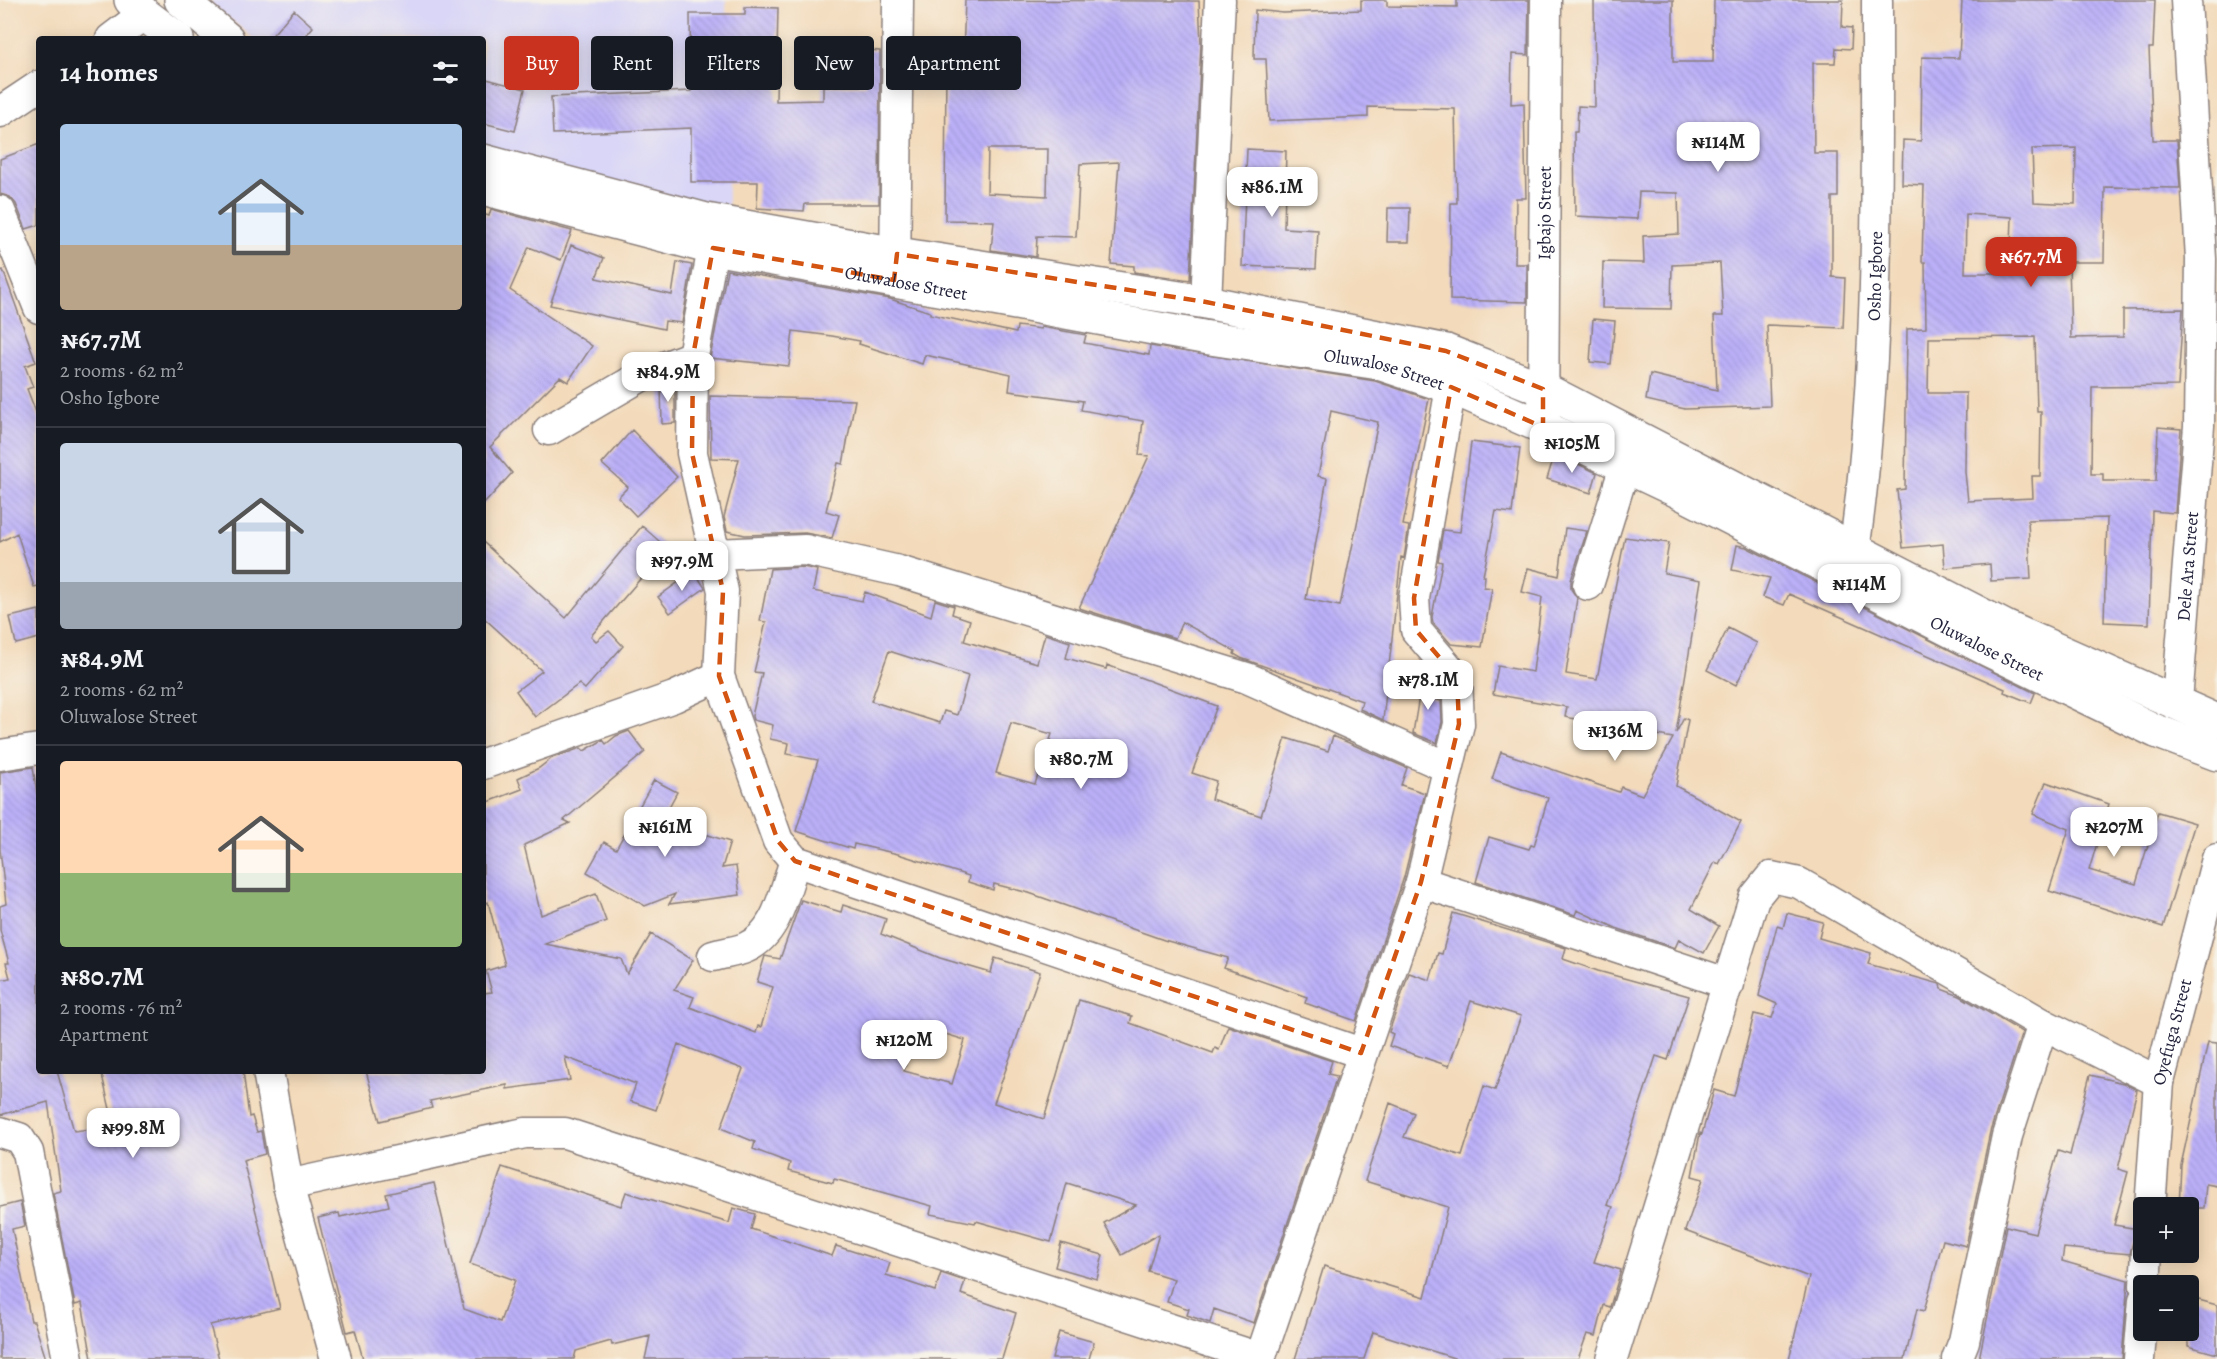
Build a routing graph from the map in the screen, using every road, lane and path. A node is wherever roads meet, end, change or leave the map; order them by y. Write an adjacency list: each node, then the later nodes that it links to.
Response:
1 (181, 0): 10 (street)
2 (898, 0): 18 (street)
3 (1220, 0): 20 (street)
4 (1546, 0): 23 (street, Igbajo Street)
5 (1877, 0): 27 (street, Osho Igbore)
6 (2186, 0): 32 (street, Dele Ara Street)
7 (137, 7): 8 (street); 9 (street)
8 (113, 36)
9 (173, 36)
10 (223, 36)
11 (36, 88): 12 (street)
12 (0, 112)
13 (486, 163): 18 (street, Oluwalose Street)
14 (486, 190): 16 (street, Oluwalose Street)
15 (0, 211): 17 (street)
16 (712, 248): 18 (street, Oluwalose Street); 21 (street)
17 (20, 259): 19 (street)
18 (896, 267): 20 (street, Oluwalose Street); 22 (street, Oluwalose Street)
19 (36, 300)
20 (1206, 302): 23 (street, Oluwalose Street)
21 (693, 356): 25 (street); 28 (street)
22 (1451, 387): 24 (street, Oluwalose Street); 38 (street)
23 (1544, 389): 24 (street, Igbajo Street); 27 (street, Oluwalose Street)
24 (1543, 426): 26 (street, Oluwalose Street)
25 (549, 430)
26 (1625, 466): 29 (street); 30 (street, Oluwalose Street)
27 (1854, 551): 30 (street, Oluwalose Street)
28 (716, 554): 31 (street); 38 (street)
29 (1588, 585)
30 (1901, 591): 32 (street, Oluwalose Street); 35 (street, Oluwalose Street)
31 (719, 676): 37 (street); 40 (street)
32 (2176, 701): 33 (street, Oluwalose Street)
33 (2217, 721)
34 (36, 749): 36 (street)
35 (2217, 754)
36 (0, 755)
37 (486, 764)
38 (1447, 767): 41 (street)
39 (2217, 858): 47 (street, Oyefuga Street)
40 (795, 861): 42 (street); 45 (street)
41 (1421, 882): 43 (street); 45 (street)
42 (713, 956)
43 (1729, 984): 44 (street); 55 (street)
44 (2043, 1024): 47 (street); 56 (street)
45 (1361, 1053): 54 (street)
46 (269, 1074): 49 (street)
47 (2159, 1082): 50 (street, Oyefuga Street)
48 (0, 1132): 52 (street)
49 (288, 1185): 53 (street); 54 (street)
50 (2151, 1197)
51 (2141, 1341): 57 (street)
52 (68, 1359)
53 (336, 1359)
54 (1260, 1359)
55 (1612, 1359)
56 (1957, 1359)
57 (2139, 1359)

